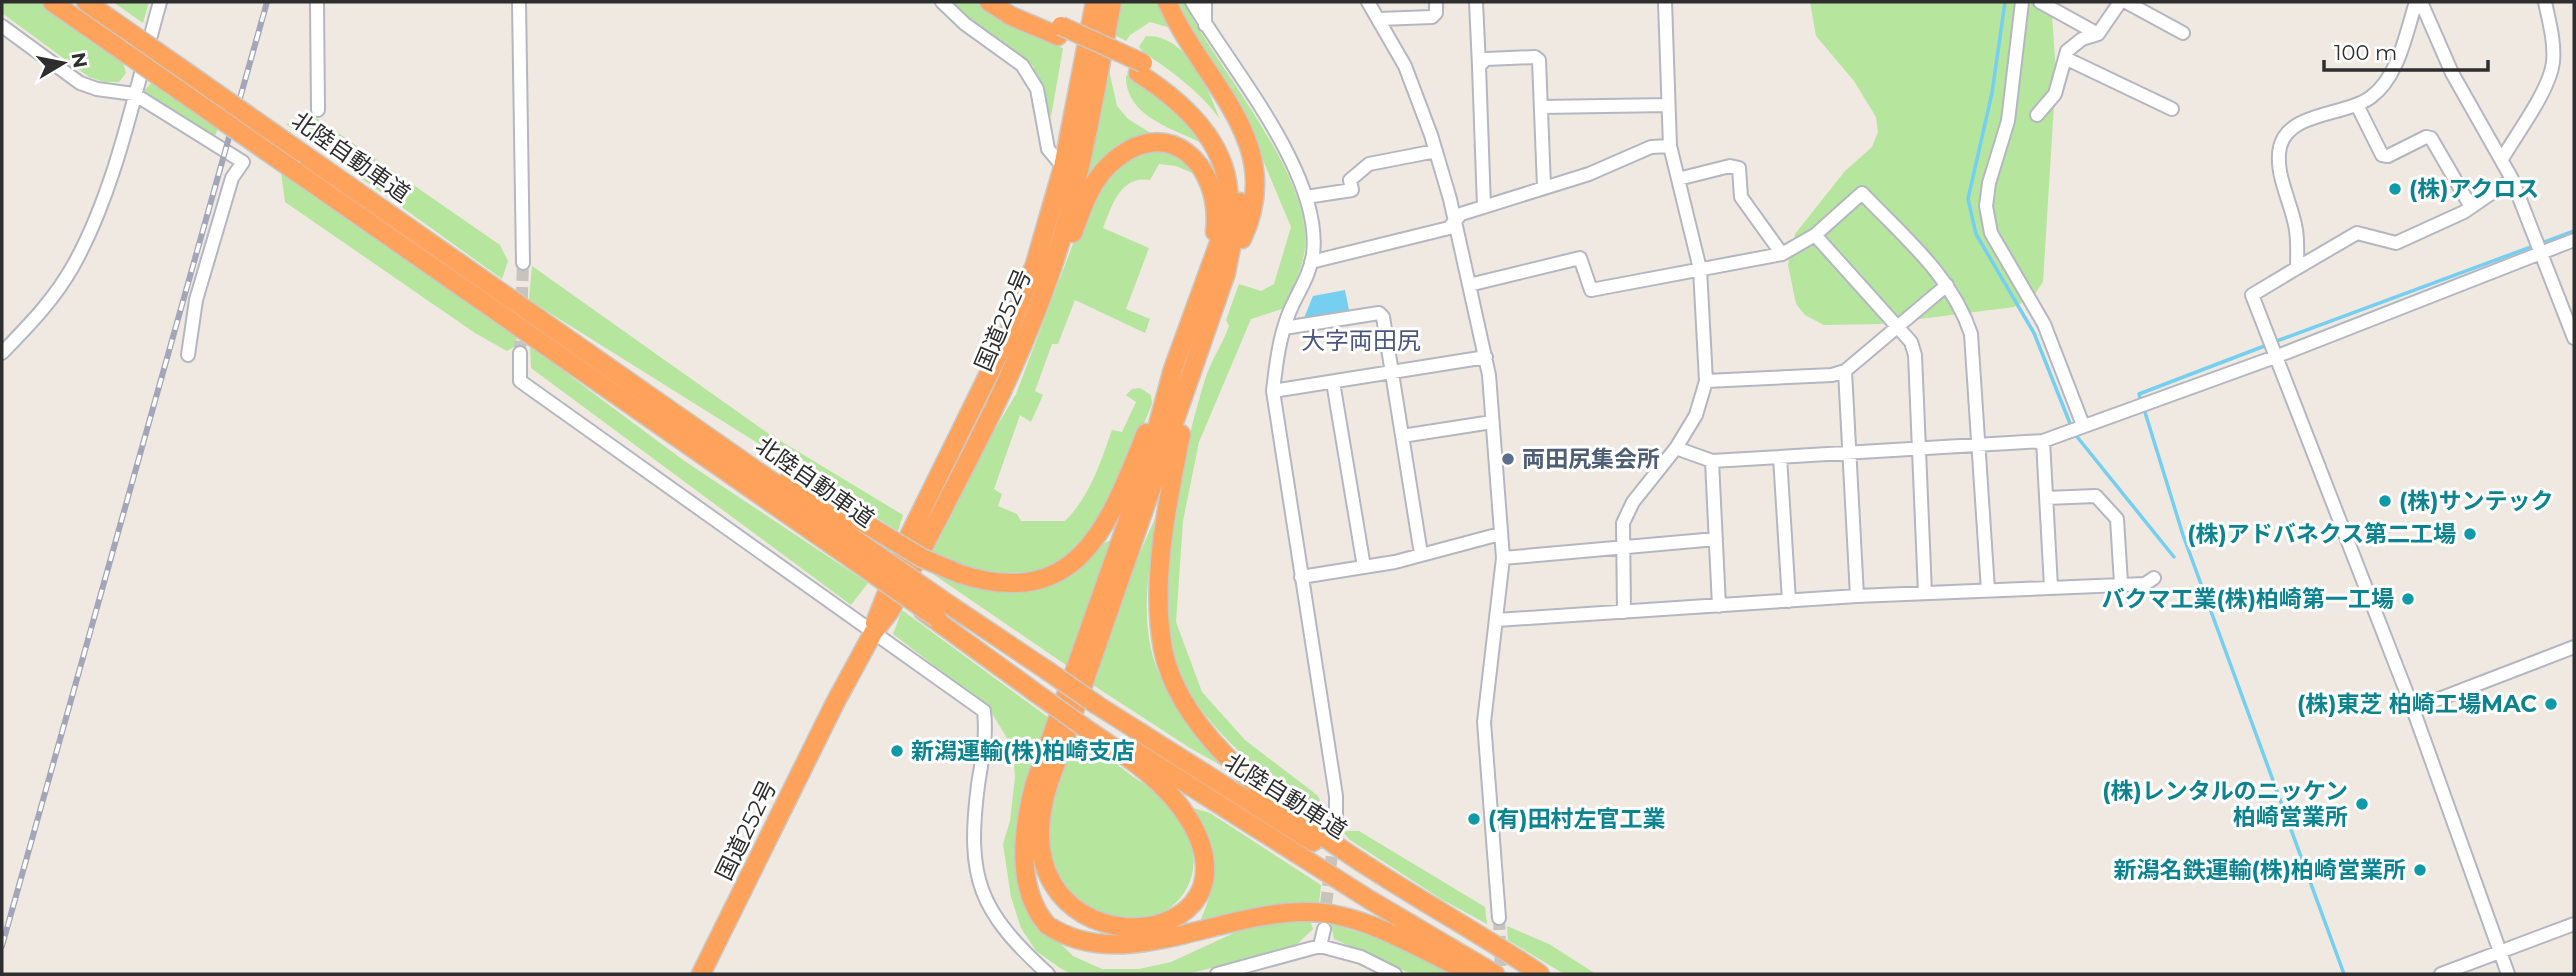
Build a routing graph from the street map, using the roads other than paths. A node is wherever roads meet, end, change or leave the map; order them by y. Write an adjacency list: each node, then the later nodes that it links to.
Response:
1 (52, 2): 109 (highway, 北陸自動車道, bridge)
2 (86, 2): 79 (highway, 北陸自動車道, bridge)
3 (160, 2): 35 (street)
4 (317, 2): 40 (street)
5 (520, 2): 57 (street)
6 (942, 2): 45 (street)
7 (989, 2): 29 (highway)
8 (1010, 2): 29 (highway)
9 (1087, 2): 45 (highway)
10 (1095, 2): 45 (highway, 国道252号)
11 (1112, 2): 82 (highway, 国道252号)
12 (1167, 2): 62 (highway)
13 (1192, 2): 27 (street)
14 (1205, 2): 27 (street)
15 (1368, 2): 26 (street)
16 (1436, 2): 26 (street)
17 (1476, 2): 33 (street)
18 (1665, 2): 36 (street)
19 (2022, 2): 83 (street)
20 (2040, 2): 31 (street)
21 (2120, 2): 31 (street)
22 (2126, 2): 30 (street)
23 (2416, 2): 37 (street)
24 (2421, 2): 44 (street)
25 (2545, 2): 44 (street)
26 (1379, 19): 43 (street)
27 (1205, 25): 49 (street)
28 (2, 26): 35 (street)
29 (1059, 31): 34 (highway, bridge)
30 (2183, 33)
31 (2098, 34): 32 (street)
32 (2066, 58): 39 (street); 41 (street)
33 (1479, 66): 38 (street); 50 (street)
34 (1141, 68): 59 (highway); 62 (highway)
35 (134, 94): 68 (street); 70 (street)
36 (1668, 105): 38 (street); 42 (street)
37 (2357, 105): 51 (street); 60 (street)
38 (1541, 107): 48 (street)
39 (2172, 109)
40 (318, 110)
41 (2037, 115)
42 (1670, 146): 46 (street); 48 (street)
43 (1436, 151): 49 (street); 52 (street)
44 (2502, 159): 47 (street)
45 (1063, 167): 111 (highway, 国道252号)
46 (1678, 179): 56 (street); 61 (street)
47 (2512, 179): 51 (street); 55 (street)
48 (1544, 187): 50 (street)
49 (1306, 197): 58 (street)
50 (1484, 207): 52 (street)
51 (2470, 207): 60 (street)
52 (1455, 220): 58 (street); 63 (street)
53 (1815, 235): 56 (street); 64 (street); 65 (street)
54 (2574, 240): 55 (street)
55 (2542, 253): 67 (street); 72 (street)
56 (1782, 254): 61 (street)
57 (523, 262)
58 (1311, 262): 66 (street)
59 (1208, 267): 73 (highway); 82 (highway)
60 (2297, 268): 72 (street)
61 (1699, 269): 63 (street); 77 (street)
62 (1226, 273): 76 (highway)
63 (1469, 285): 71 (street)
64 (1947, 285): 65 (street); 86 (street)
65 (1899, 327): 74 (street); 88 (street)
66 (1284, 328): 75 (street); 80 (street)
67 (2574, 338)
68 (2, 353)
69 (520, 353): 111 (street)
70 (188, 355)
71 (1486, 357): 75 (street); 81 (street)
72 (2275, 357): 83 (street); 113 (street)
73 (1173, 369): 79 (highway, bridge); 122 (highway)
74 (1845, 371): 77 (street); 89 (street)
75 (1392, 373): 78 (street); 84 (street)
76 (1192, 375): 114 (highway); 129 (highway)
77 (1706, 381): 87 (street)
78 (1333, 382): 80 (street); 98 (street)
79 (642, 390): 109 (highway, 北陸自動車道, bridge)
80 (1273, 391): 99 (street)
81 (1492, 422): 84 (street); 93 (street)
82 (985, 423): 111 (highway, 国道252号)
83 (2083, 425): 85 (street)
84 (1402, 436): 96 (street)
85 (2043, 441): 86 (street); 92 (street)
86 (1979, 445): 88 (street); 103 (street)
87 (1676, 448): 91 (street); 95 (street)
88 (1917, 448): 89 (street); 104 (street)
89 (1850, 451): 90 (street); 105 (street)
90 (1780, 457): 91 (street); 106 (street)
91 (1712, 461): 94 (street)
92 (2046, 498): 101 (street); 102 (street)
93 (1500, 534): 96 (street); 97 (street)
94 (1716, 539): 95 (street); 107 (street)
95 (1622, 546): 97 (street); 108 (street)
96 (1421, 554): 98 (street)
97 (1503, 558): 110 (street)
98 (1364, 567): 99 (street)
99 (1301, 577): 115 (street)
100 (2154, 578): 101 (street)
101 (2121, 583): 102 (street)
102 (2051, 587): 103 (street)
103 (1988, 590): 104 (street)
104 (1925, 593): 105 (street)
105 (1857, 596): 106 (street)
106 (1789, 601): 107 (street)
107 (1719, 606): 108 (street)
108 (1624, 612): 110 (street)
109 (939, 614): 114 (highway, 北陸自動車道); 129 (highway, 北陸自動車道, bridge)
110 (1497, 620): 116 (street)
111 (873, 633): 123 (highway, 国道252号); 124 (street)
112 (2574, 648): 113 (street)
113 (2413, 709): 120 (street)
114 (1089, 726): 128 (highway, 北陸自動車道)
115 (1336, 820)
116 (1499, 918)
117 (2574, 924): 120 (street)
118 (1324, 929): 119 (street)
119 (1320, 946): 125 (street); 126 (street)
120 (2500, 951): 130 (street); 131 (street)
121 (1147, 960): 127 (highway)
122 (1114, 962)
123 (701, 974)
124 (1048, 974)
125 (1217, 974)
126 (1395, 974)
127 (1473, 974)
128 (1495, 974)
129 (1537, 974)
130 (2441, 974)
131 (2508, 974)

